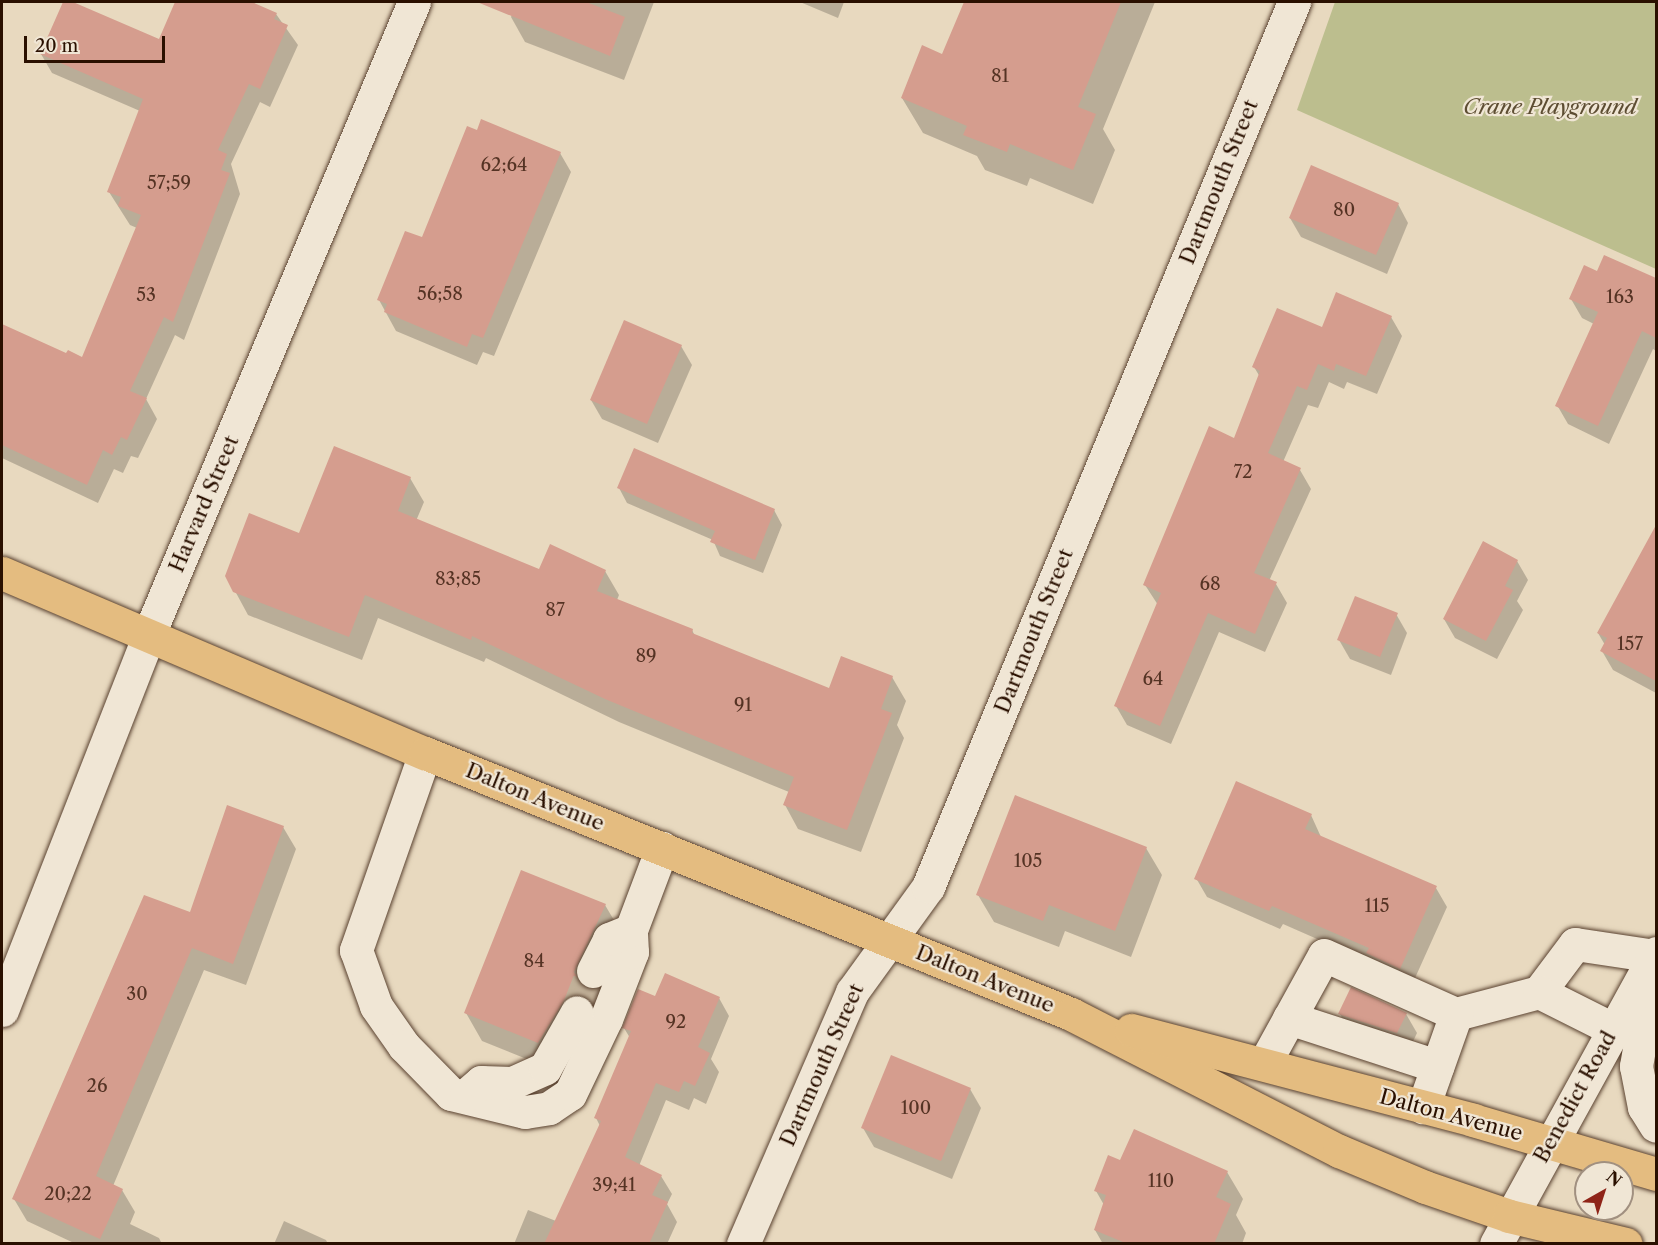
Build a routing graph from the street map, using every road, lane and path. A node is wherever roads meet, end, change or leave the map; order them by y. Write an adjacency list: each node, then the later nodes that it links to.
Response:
1 (414, 2): 4 (street, Harvard Street)
2 (1294, 2): 8 (street, Dartmouth Street)
3 (2, 573): 4 (main road, Dalton Avenue)
4 (149, 634): 5 (main road, Dalton Avenue); 12 (street, Harvard Street)
5 (425, 753): 6 (main road, Dalton Avenue); 20 (street)
6 (662, 848): 7 (street); 8 (main road, Dalton Avenue)
7 (631, 930): 10 (street); 20 (street)
8 (887, 939): 14 (main road, Dalton Avenue); 26 (street, Dartmouth Street)
9 (1656, 954): 11 (street); 17 (street, Benedict Road); 22 (street)
10 (593, 970)
11 (1539, 992): 15 (street); 17 (street)
12 (2, 1010)
13 (577, 1012): 20 (street)
14 (1071, 1014): 18 (main road, Dalton Avenue); 25 (main road, Dalton Avenue)
15 (1456, 1014): 16 (street); 19 (street)
16 (1289, 1018): 18 (street); 19 (street)
17 (1612, 1029): 23 (street, Benedict Road)
18 (1264, 1064): 21 (main road, Dalton Avenue)
19 (1437, 1066): 21 (street)
20 (465, 1096)
21 (1423, 1107): 23 (main road, Dalton Avenue)
22 (1656, 1126)
23 (1551, 1142): 24 (main road, Dalton Avenue); 25 (street, Benedict Road)
24 (1656, 1174)
25 (1503, 1230): 27 (main road, Dalton Avenue)
26 (743, 1244)
27 (1626, 1244)

